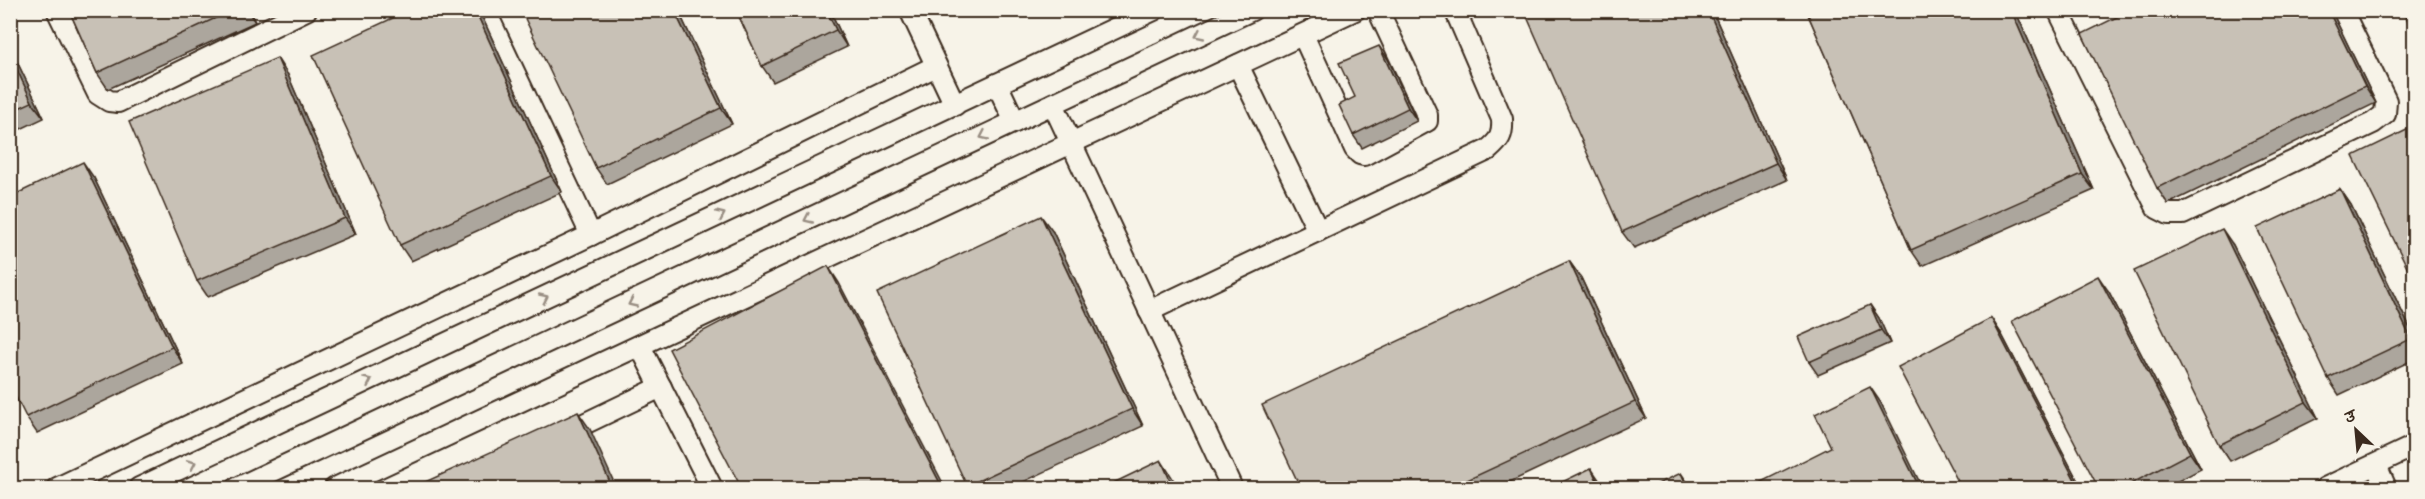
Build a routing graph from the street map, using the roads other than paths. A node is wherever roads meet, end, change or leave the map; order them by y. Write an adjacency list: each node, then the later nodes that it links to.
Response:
1 (57, 10): 12 (street)
2 (306, 10): 12 (street)
3 (485, 10): 24 (street)
4 (910, 10): 17 (street)
5 (1154, 10): 18 (street)
6 (1252, 10): 19 (street, one-way to 19)
7 (1355, 10): 14 (street)
8 (1378, 10): 14 (street)
9 (1455, 10): 23 (street)
10 (2058, 10): 15 (street)
11 (2342, 10): 15 (street)
12 (274, 17)
13 (2093, 31): 15 (street)
14 (1304, 35): 16 (street)
15 (2073, 41)
16 (1238, 65): 22 (street); 23 (street)
17 (936, 66): 20 (street); 24 (street)
18 (997, 84): 20 (street); 21 (street)
19 (1053, 104): 21 (street); 22 (street)
20 (955, 105): 32 (street, one-way to 20)
21 (1015, 122): 33 (street, one-way to 33)
22 (1071, 143): 25 (street); 26 (street)
23 (1318, 231): 25 (street)
24 (591, 235): 31 (street)
25 (1149, 311): 36 (street)
26 (640, 346): 27 (street); 34 (street)
27 (661, 387): 28 (street); 35 (street)
28 (543, 443)
29 (2415, 446): 30 (street)
30 (2376, 465): 37 (street); 38 (street)
31 (57, 489)
32 (139, 489)
33 (237, 489)
34 (335, 489)
35 (712, 489)
36 (1232, 489)
37 (2325, 489)
38 (2386, 489)

